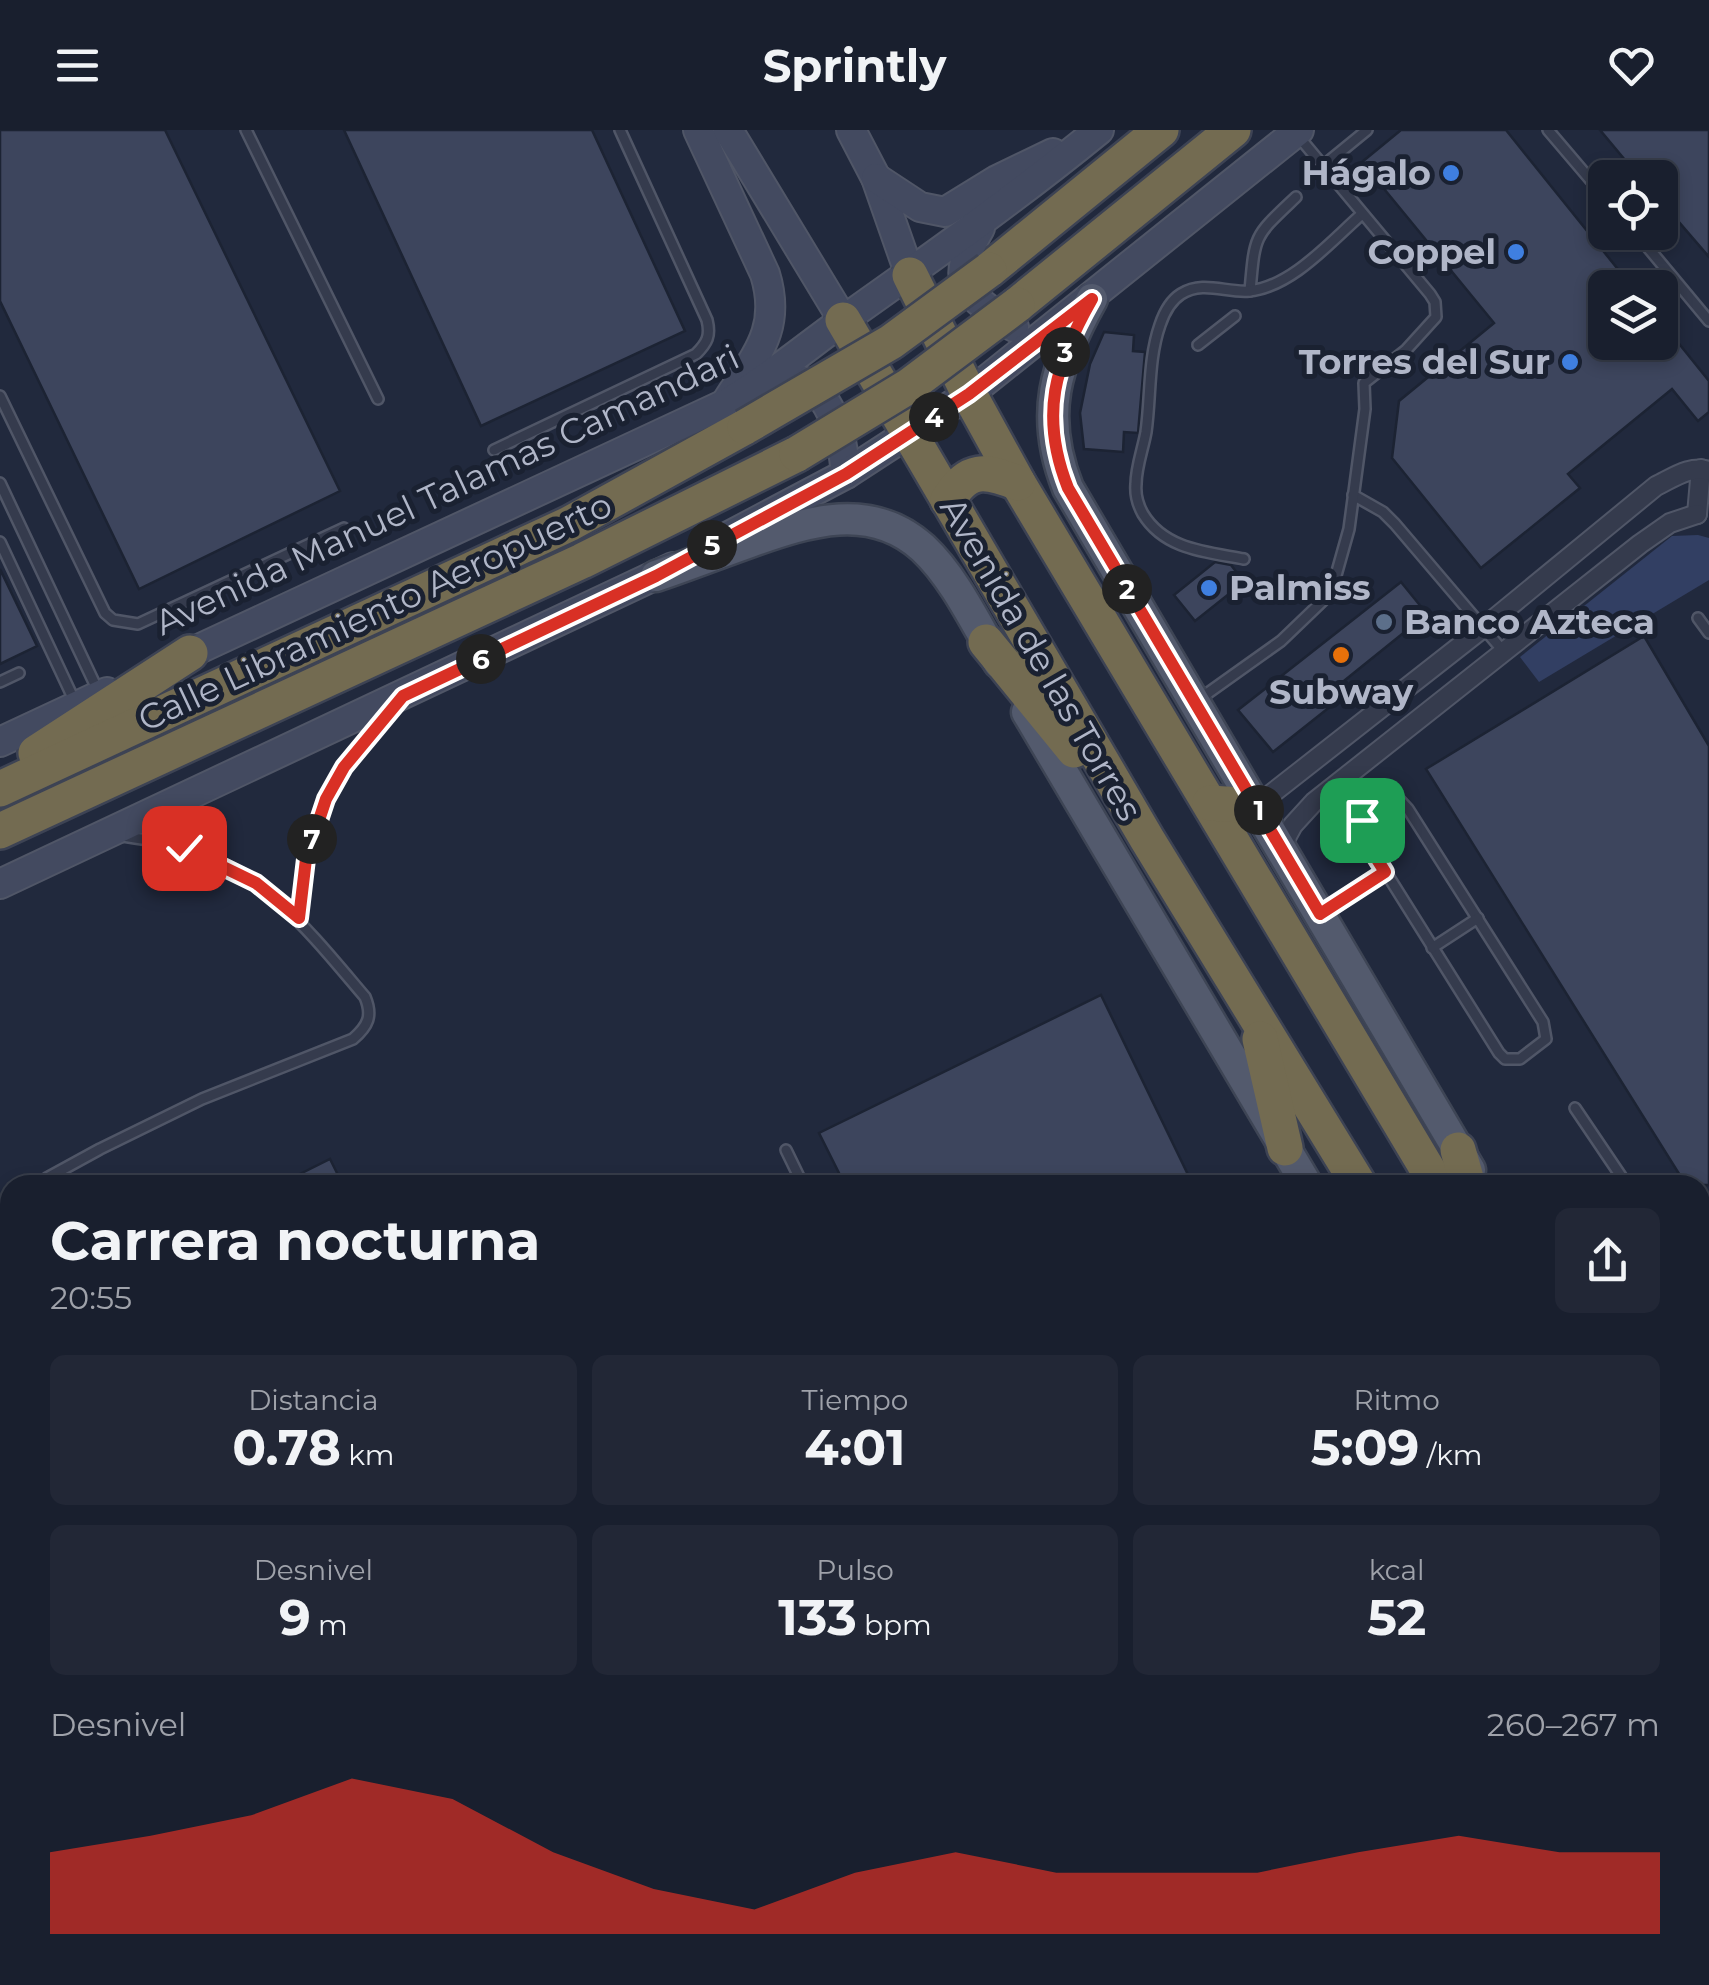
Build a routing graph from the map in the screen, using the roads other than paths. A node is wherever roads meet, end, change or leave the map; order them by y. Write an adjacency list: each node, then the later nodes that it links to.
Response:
1 (246, 130): 30 (lane)
2 (620, 130): 33 (lane)
3 (698, 130): 31 (main road)
4 (728, 130): 23 (main road, Avenida de las Torres)
5 (851, 130): 14 (main road, Avenida de las Torres)
6 (1160, 130): 31 (highway, Calle Libramiento Aeropuerto, bridge)
7 (1233, 130): 61 (highway, Calle Libramiento Aeropuerto, bridge)
8 (1367, 130): 12 (lane)
9 (1548, 130): 13 (lane)
10 (1298, 131): 12 (lane); 21 (main road)
11 (1097, 132): 14 (main road); 17 (main road, Avenida Manuel Talamas Camandari)
12 (1322, 166): 16 (lane)
13 (1588, 177)
14 (876, 178): 19 (main road, Avenida de las Torres)
15 (1296, 197): 20 (lane)
16 (1362, 214): 20 (lane); 38 (lane)
17 (983, 222): 19 (main road, Avenida Manuel Talamas Camandari); 25 (main road)
18 (1650, 250): 24 (lane)
19 (910, 275): 23 (main road, Avenida Manuel Talamas Camandari); 28 (highway, Avenida de las Torres)
20 (1250, 291): 43 (lane)
21 (1092, 299): 25 (main road); 55 (main road)
22 (1236, 316): 26 (lane)
23 (843, 320): 27 (main road, Avenida Manuel Talamas Camandari); 32 (highway, Avenida de las Torres)
24 (1709, 321)
25 (1037, 340): 28 (main road)
26 (1198, 345)
27 (767, 380): 31 (main road, Avenida Manuel Talamas Camandari); 35 (main road)
28 (969, 394): 32 (main road); 37 (highway, Avenida de las Torres)
29 (0, 396): 41 (lane)
30 (378, 399)
31 (735, 416): 50 (main road, Avenida Manuel Talamas Camandari); 58 (highway, Calle Libramiento Aeropuerto)
32 (909, 434): 35 (main road); 39 (highway, Avenida de las Torres)
33 (494, 450)
34 (1705, 470): 40 (street); 46 (street)
35 (846, 474): 44 (main road)
36 (0, 483): 54 (lane)
37 (1018, 483): 39 (highway); 59 (highway, Avenida de las Torres)
38 (1353, 494): 46 (lane); 55 (lane)
39 (948, 500): 63 (highway, Avenida de las Torres)
40 (1703, 517): 49 (street)
41 (344, 528)
42 (0, 542): 54 (lane)
43 (1244, 559)
44 (656, 576): 48 (main road, Avenida de las Torres); 53 (main road)
45 (1698, 618): 47 (lane)
46 (1483, 628): 49 (lane); 60 (street)
47 (1709, 632)
48 (986, 642): 63 (highway); 73 (main road, Avenida de las Torres)
49 (1504, 652): 64 (street)
50 (190, 653): 54 (main road, Avenida Manuel Talamas Camandari); 57 (highway)
51 (19, 673): 52 (lane)
52 (0, 682)
53 (403, 696): 62 (main road); 68 (lane)
54 (89, 701): 56 (main road, Avenida Manuel Talamas Camandari)
55 (1194, 702): 60 (main road)
56 (0, 742)
57 (0, 776)
58 (0, 789)
59 (1210, 803): 60 (highway); 80 (highway, Avenida de las Torres)
60 (1256, 806): 64 (main road)
61 (0, 832)
62 (109, 833): 66 (main road); 68 (lane)
63 (1147, 839): 71 (highway, Avenida de las Torres)
64 (1281, 847): 67 (main road)
65 (1385, 872): 67 (lane); 69 (lane); 70 (lane)
66 (0, 884)
67 (1320, 914): 75 (main road)
68 (299, 918): 76 (lane)
69 (1478, 918): 70 (lane); 70 (lane)
70 (1432, 948)
71 (1254, 1009): 73 (highway); 79 (highway, Avenida de las Torres)
72 (1575, 1108): 83 (lane)
73 (1285, 1148): 78 (main road, Avenida de las Torres)
74 (786, 1150): 77 (lane)
75 (1458, 1150): 81 (highway); 82 (main road)
76 (53, 1175)
77 (798, 1175)
78 (1301, 1175)
79 (1353, 1175)
80 (1431, 1175)
81 (1465, 1175)
82 (1473, 1175)
83 (1620, 1175)

